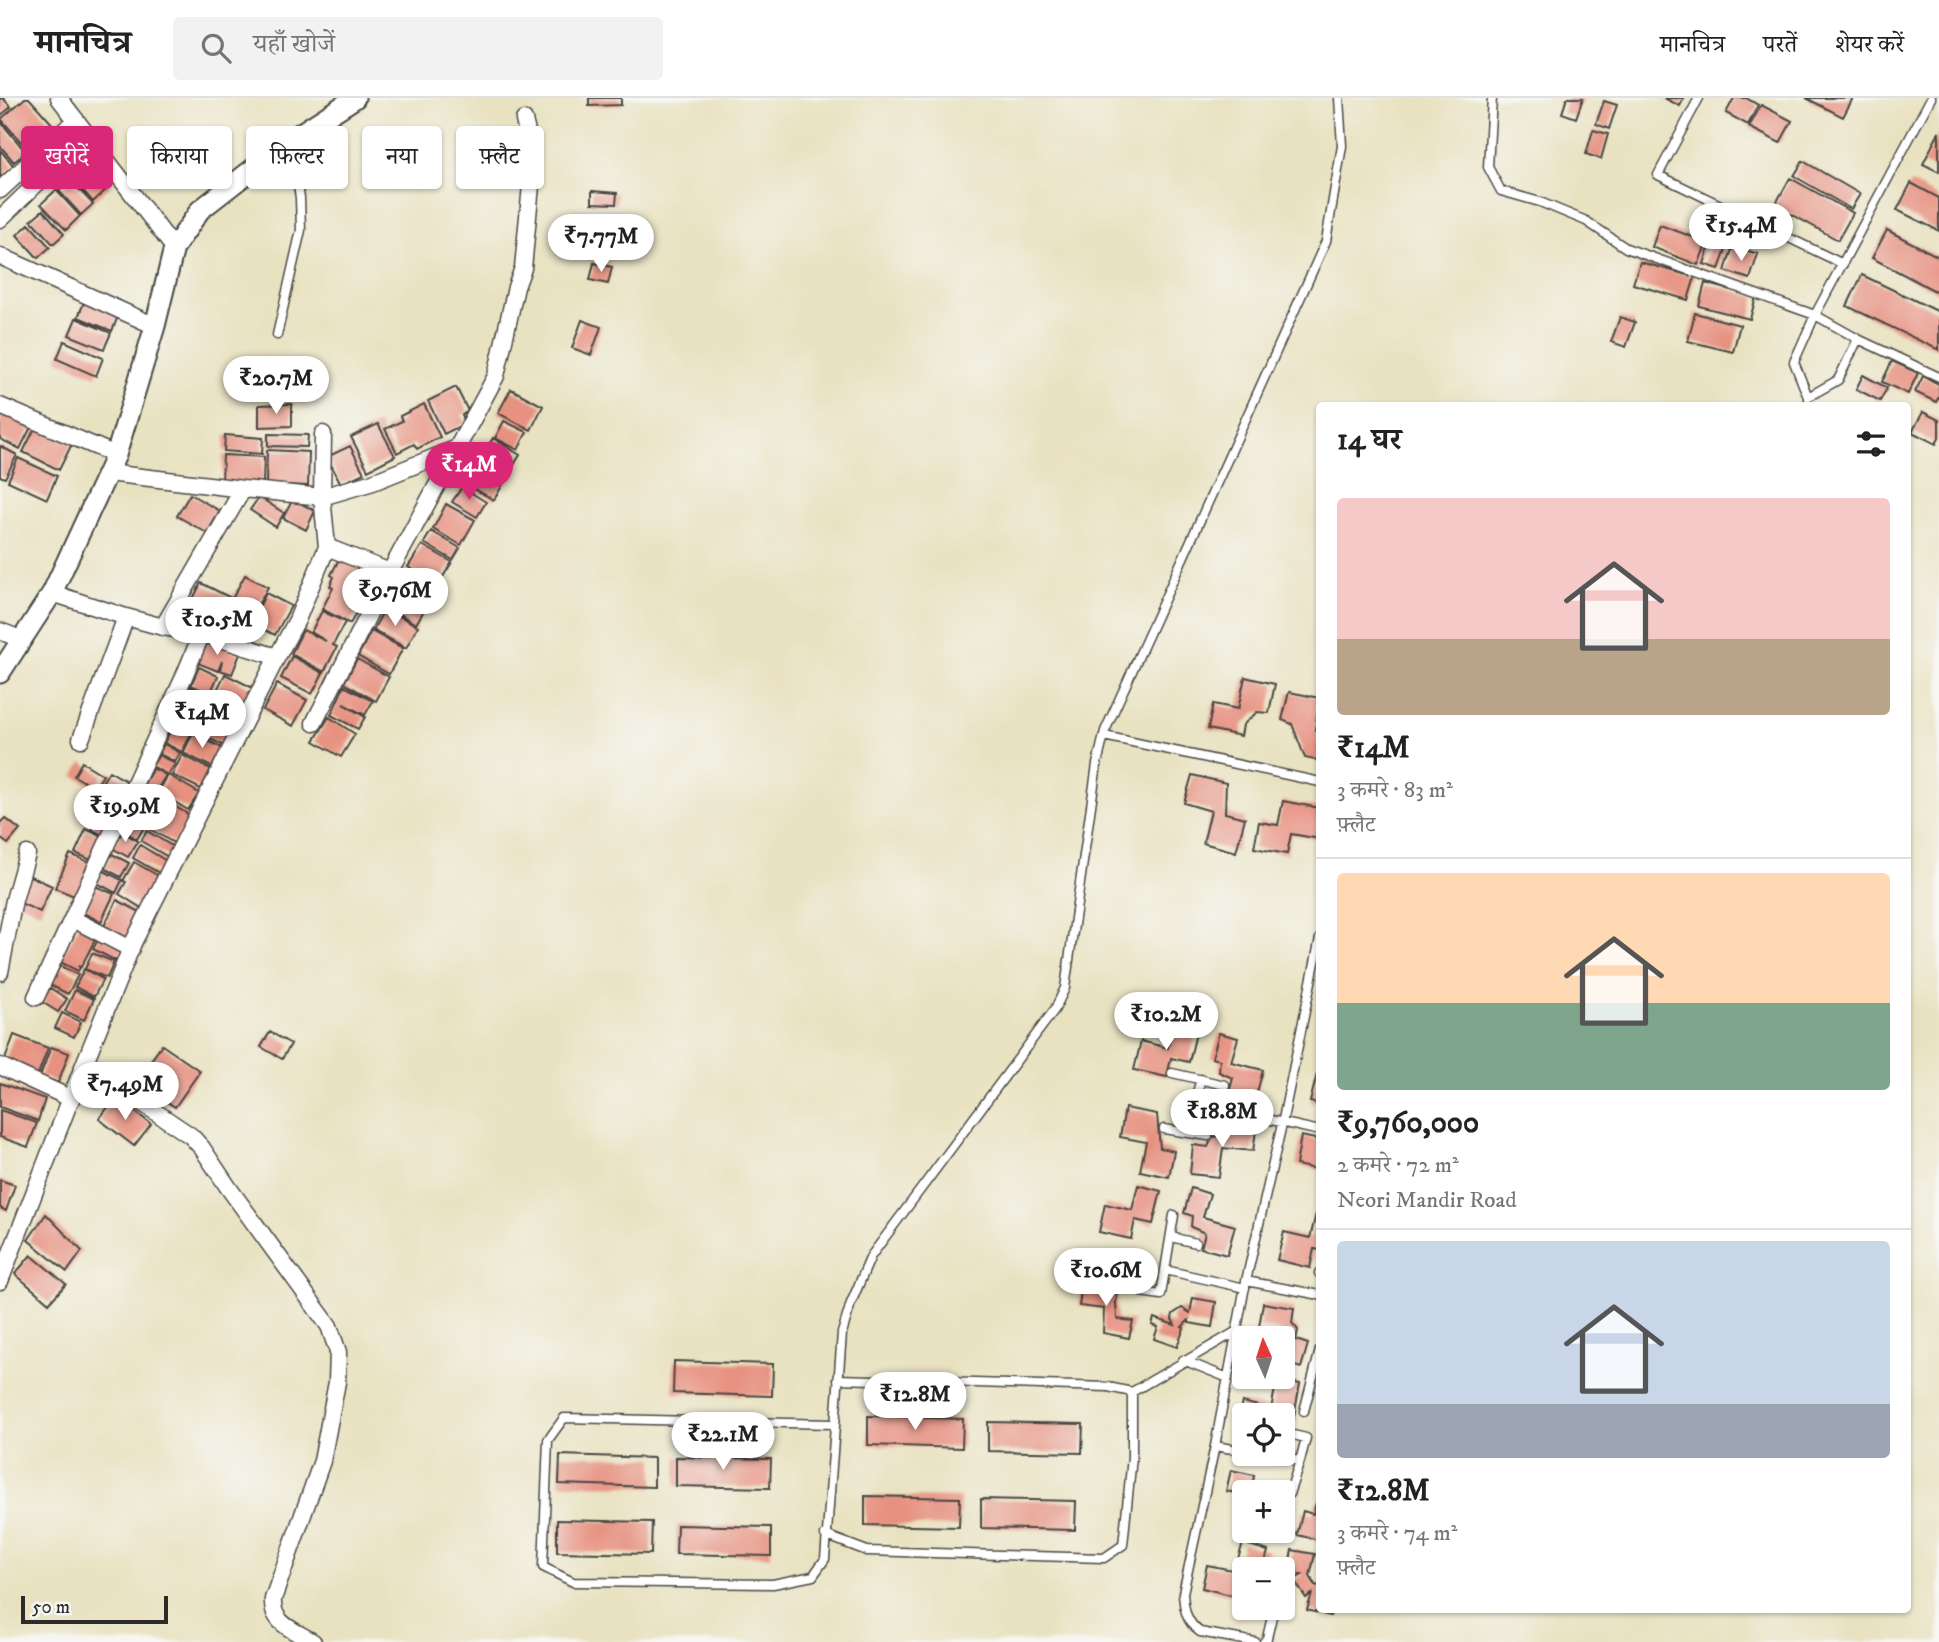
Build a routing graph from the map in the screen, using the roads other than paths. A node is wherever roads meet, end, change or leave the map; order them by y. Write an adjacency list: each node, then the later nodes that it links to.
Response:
1 (59, 98): 7 (street)
2 (355, 98): 11 (street)
3 (1339, 98): 46 (lane)
4 (1492, 98): 22 (lane)
5 (1699, 98): 21 (lane)
6 (1931, 98): 21 (lane)
7 (76, 120): 9 (street); 10 (street)
8 (524, 120): 31 (street)
9 (69, 126)
10 (80, 126)
11 (312, 126)
12 (113, 169): 19 (street)
13 (21, 171): 17 (street)
14 (246, 174): 19 (street)
15 (31, 189): 18 (street)
16 (298, 189): 24 (lane)
17 (0, 190)
18 (0, 219)
19 (174, 248): 23 (street)
20 (0, 256): 23 (street)
21 (1843, 264): 22 (lane)
22 (1815, 315): 25 (lane); 27 (lane)
23 (155, 326): 32 (street)
24 (277, 335)
25 (1858, 339): 26 (lane); 27 (lane)
26 (1939, 377)
27 (1808, 397): 28 (lane)
28 (1806, 402)
29 (0, 407): 32 (street)
30 (323, 434): 34 (street)
31 (455, 449): 34 (street); 36 (street)
32 (112, 464): 33 (street); 37 (street)
33 (243, 489): 34 (street); 39 (street)
34 (322, 497): 35 (street)
35 (327, 547): 36 (street); 43 (street)
36 (390, 572): 45 (street)
37 (52, 593): 38 (street); 42 (street)
38 (126, 617): 39 (street); 47 (street)
39 (163, 627): 41 (street)
40 (0, 631): 42 (street)
41 (202, 633): 43 (street); 50 (street)
42 (23, 640): 44 (street)
43 (278, 657): 51 (street)
44 (0, 673)
45 (314, 723)
46 (1104, 736): 48 (lane); 81 (lane)
47 (81, 739)
48 (1316, 781)
49 (27, 854): 53 (street)
50 (73, 919): 51 (street); 54 (street)
51 (131, 950): 56 (street)
52 (1316, 967): 62 (lane)
53 (0, 972)
54 (36, 997)
55 (0, 1066): 60 (street)
56 (83, 1067): 60 (street); 93 (street)
57 (1172, 1073): 58 (lane)
58 (1201, 1079): 59 (lane); 61 (lane)
59 (1225, 1085)
60 (72, 1099): 71 (street)
61 (1195, 1102): 62 (lane); 65 (lane)
62 (1282, 1124): 64 (lane); 72 (lane)
63 (1164, 1129): 65 (lane)
64 (1316, 1130)
65 (1185, 1132): 66 (lane)
66 (1208, 1136)
67 (1174, 1214): 68 (lane)
68 (1171, 1237): 69 (lane); 70 (lane)
69 (1196, 1243)
70 (1165, 1270): 72 (lane); 73 (lane)
71 (0, 1281)
72 (1246, 1284): 74 (lane); 75 (lane)
73 (1141, 1292)
74 (1316, 1294)
75 (1238, 1326)
76 (1232, 1334): 78 (lane)
77 (1232, 1357): 80 (lane)
78 (1183, 1360): 80 (lane); 82 (lane)
79 (1316, 1365): 83 (lane)
80 (1228, 1378): 86 (lane)
81 (838, 1379): 82 (lane); 84 (lane)
82 (1132, 1391): 91 (lane)
83 (1304, 1411)
84 (834, 1424): 91 (lane); 91 (lane)
85 (1295, 1435): 89 (lane)
86 (1215, 1446): 87 (lane); 94 (lane)
87 (1232, 1449)
88 (1295, 1460): 89 (lane)
89 (1300, 1461): 90 (lane)
90 (1294, 1480)
91 (825, 1535)
92 (1271, 1620): 95 (lane)
93 (313, 1642)
94 (1255, 1642)
95 (1264, 1642)

